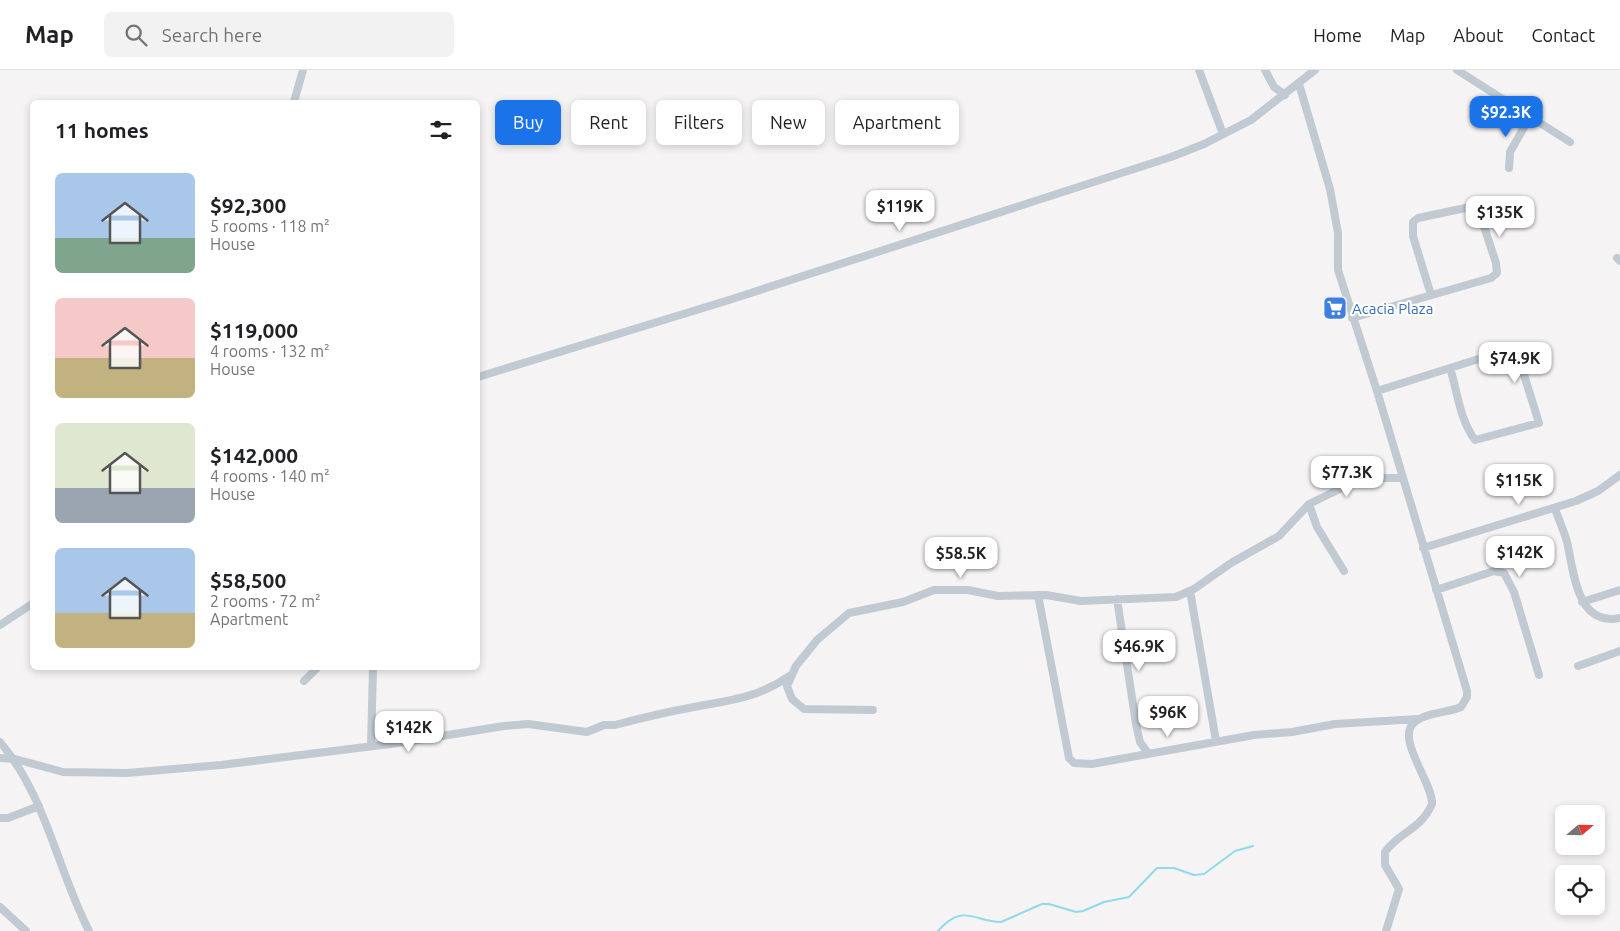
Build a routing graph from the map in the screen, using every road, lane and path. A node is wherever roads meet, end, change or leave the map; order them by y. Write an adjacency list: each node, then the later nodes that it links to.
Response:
1 (303, 70): 8 (street)
2 (1198, 70): 10 (street)
3 (1265, 70): 7 (street)
4 (1315, 70): 6 (street)
5 (1457, 70): 9 (street)
6 (1299, 84): 7 (street); 14 (street)
7 (1285, 95): 10 (street)
8 (295, 100)
9 (1530, 116): 11 (street); 12 (street)
10 (1223, 134): 16 (street)
11 (1570, 142)
12 (1509, 168)
13 (1431, 295): 13 (street); 14 (street)
14 (1352, 318): 17 (street)
15 (1450, 368): 15 (street); 17 (street)
16 (480, 376)
17 (1377, 390): 19 (street)
18 (1620, 475): 21 (street)
19 (1402, 478): 20 (street); 22 (street)
20 (1309, 504): 23 (street); 24 (street)
21 (1555, 509): 22 (street); 29 (street)
22 (1423, 548): 25 (street)
23 (1344, 571)
24 (1190, 590): 28 (street); 42 (street)
25 (1436, 590): 38 (street); 41 (street)
26 (1620, 590): 29 (street)
27 (1038, 596): 28 (street); 37 (street); 45 (street)
28 (1117, 600): 45 (street)
29 (1582, 602): 31 (street)
30 (30, 605): 32 (street)
31 (1620, 618)
32 (0, 625)
33 (1620, 652): 34 (street)
34 (1578, 666)
35 (315, 670): 39 (street)
36 (372, 670): 44 (street)
37 (791, 675): 40 (street); 44 (street)
38 (1539, 676)
39 (304, 681)
40 (873, 710)
41 (1418, 719): 42 (street); 53 (street)
42 (1216, 741): 45 (street)
43 (0, 742): 47 (street)
44 (371, 746): 47 (street)
45 (1148, 753)
46 (0, 758): 47 (street)
47 (15, 759): 48 (street)
48 (39, 806): 49 (street); 52 (street)
49 (0, 818)
50 (0, 907): 51 (street)
51 (26, 931)
52 (89, 931)
53 (1386, 931)

